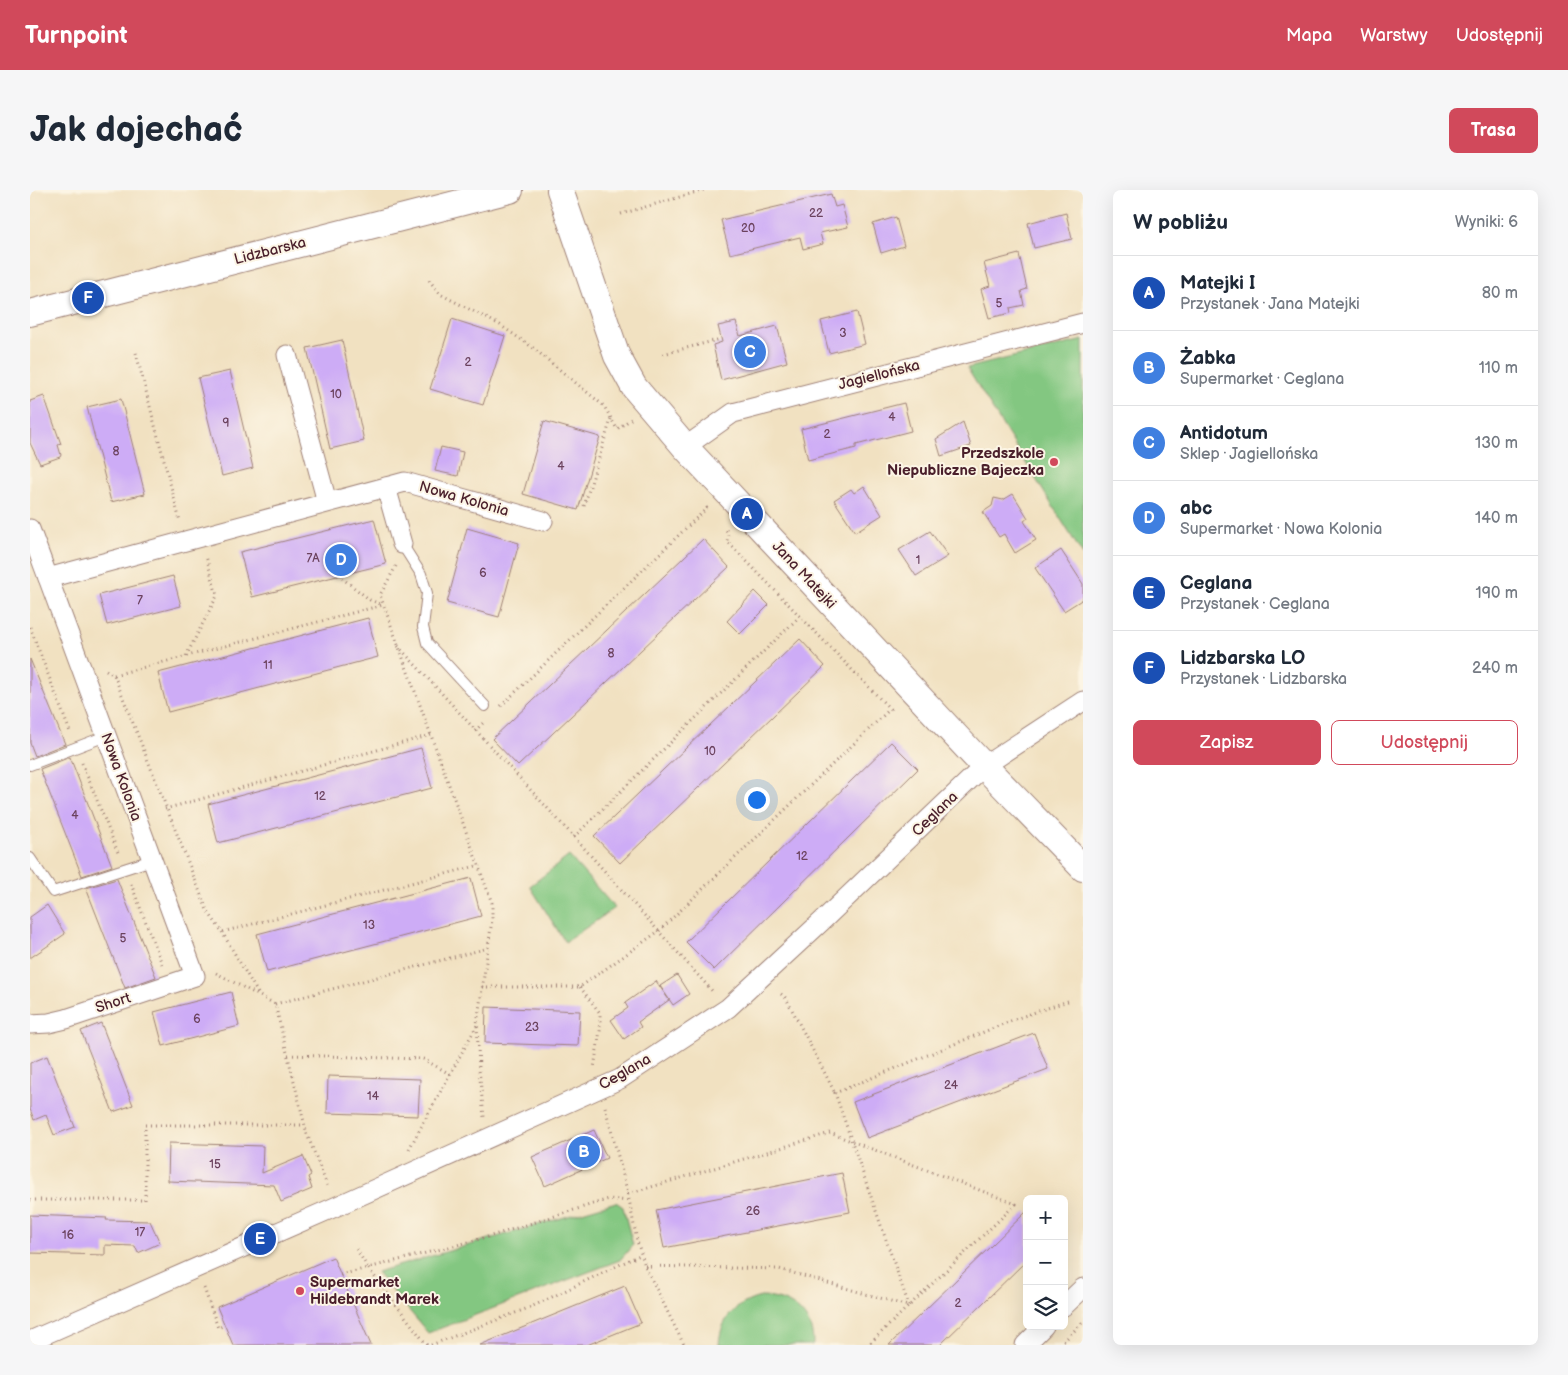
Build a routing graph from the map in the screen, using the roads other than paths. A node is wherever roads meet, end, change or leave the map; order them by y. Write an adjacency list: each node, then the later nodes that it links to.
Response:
1 (510, 190): 3 (street, Lidzbarska)
2 (560, 190): 6 (street, Jana Matejki)
3 (30, 313)
4 (1083, 323): 6 (street, Jagiellońska)
5 (287, 355): 8 (street)
6 (685, 447): 17 (street, Jana Matejki)
7 (386, 487): 8 (street, Nowa Kolonia); 9 (street, Nowa Kolonia); 11 (street)
8 (328, 502): 12 (street, Nowa Kolonia)
9 (543, 521)
10 (30, 529): 12 (street, Nowa Kolonia)
11 (402, 544): 14 (lane)
12 (48, 578): 15 (street, Nowa Kolonia)
13 (1083, 701): 17 (street, Ceglana)
14 (485, 706)
15 (106, 736): 16 (lane); 19 (street, Nowa Kolonia)
16 (30, 764)
17 (984, 766): 20 (street, Jana Matejki); 26 (street, Ceglana)
18 (30, 858): 19 (lane)
19 (152, 860): 21 (street, Nowa Kolonia)
20 (1083, 868)
21 (195, 976): 22 (street, Short)
22 (30, 1024)
23 (1083, 1288): 24 (street)
24 (1068, 1302)
25 (1040, 1330): 27 (street)
26 (30, 1341)
27 (1025, 1345)

